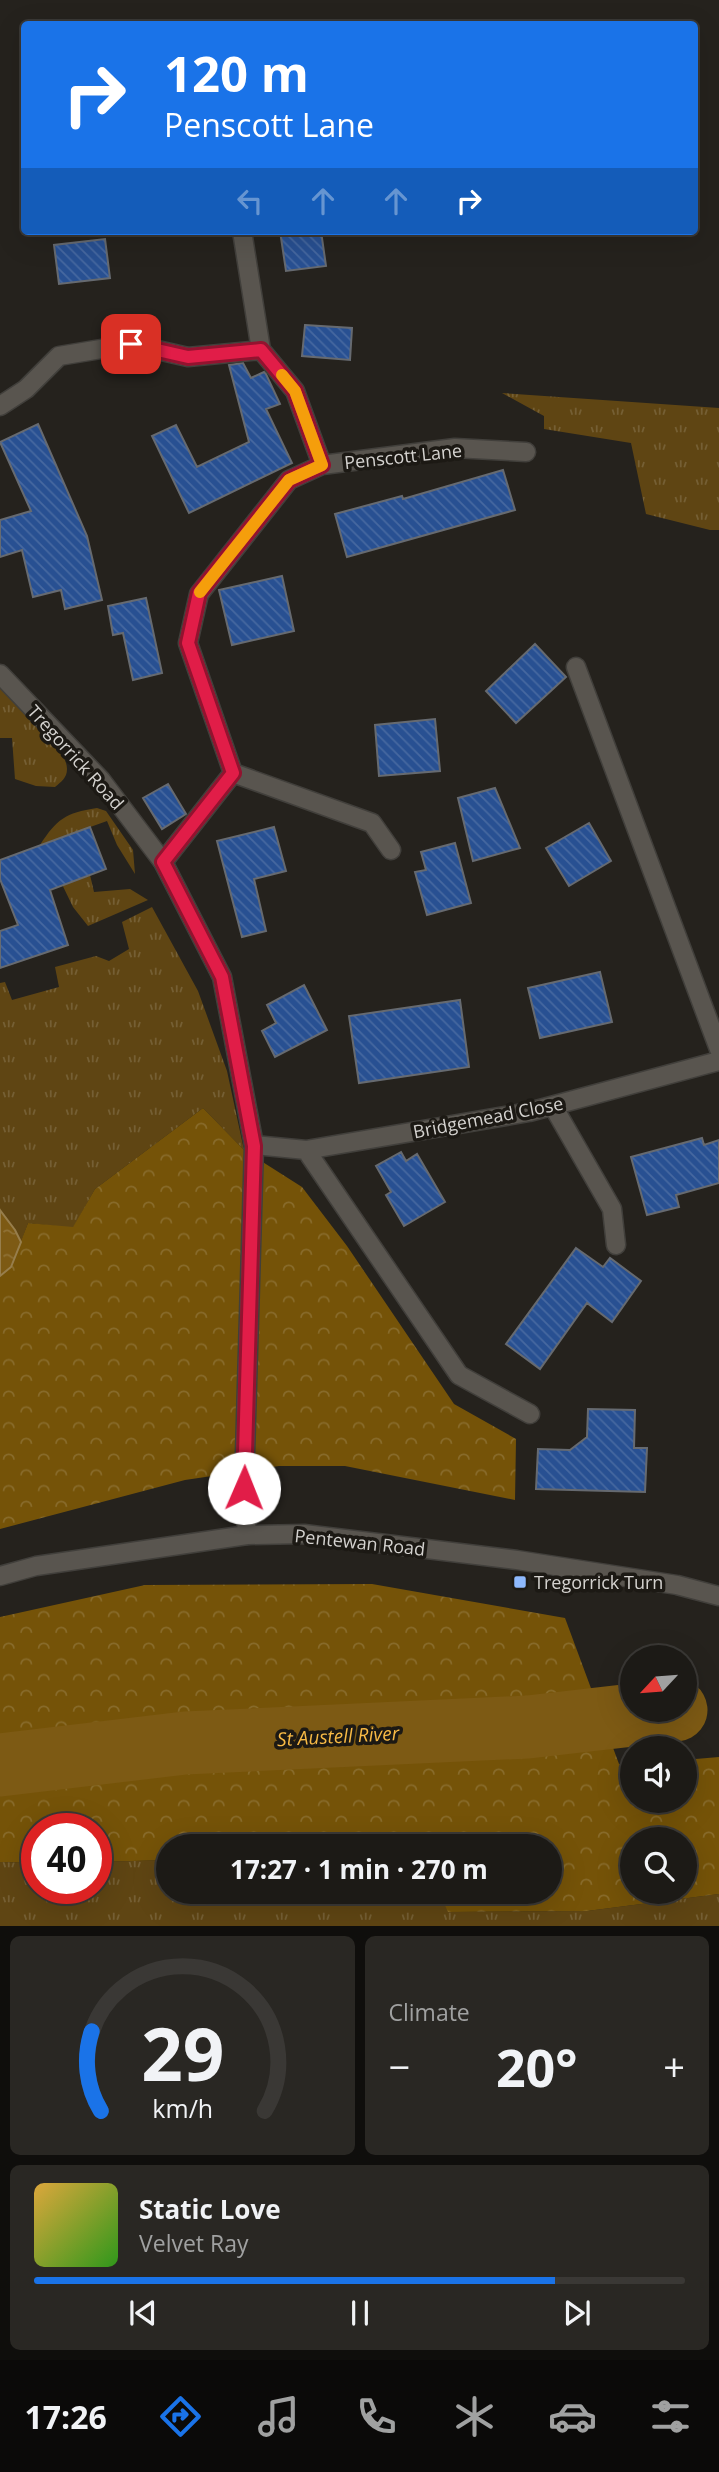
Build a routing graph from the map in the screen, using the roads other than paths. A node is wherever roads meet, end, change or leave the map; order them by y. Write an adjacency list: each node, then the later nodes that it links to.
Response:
1 (243, 235): 2 (street)
2 (261, 350): 3 (street); 5 (street, Penscott Lane)
3 (0, 406)
4 (526, 452): 5 (street, Penscott Lane)
5 (322, 465): 8 (street, Penscott Lane)
6 (576, 667): 11 (street)
7 (0, 674): 10 (street, Tregorrick Road)
8 (233, 773): 9 (street); 10 (street)
9 (391, 850)
10 (163, 862): 14 (street, Tregorrick Road)
11 (719, 1049)
12 (719, 1061): 13 (street, Bridgemead Close)
13 (554, 1106): 15 (street, Bridgemead Close); 16 (street)
14 (254, 1146): 15 (street, Bridgemead Close); 18 (street, Tregorrick Road)
15 (306, 1150): 17 (street)
16 (615, 1245)
17 (530, 1415)
18 (247, 1535): 19 (street, Pentewan Road); 20 (street, Pentewan Road)
19 (0, 1576)
20 (719, 1596)

